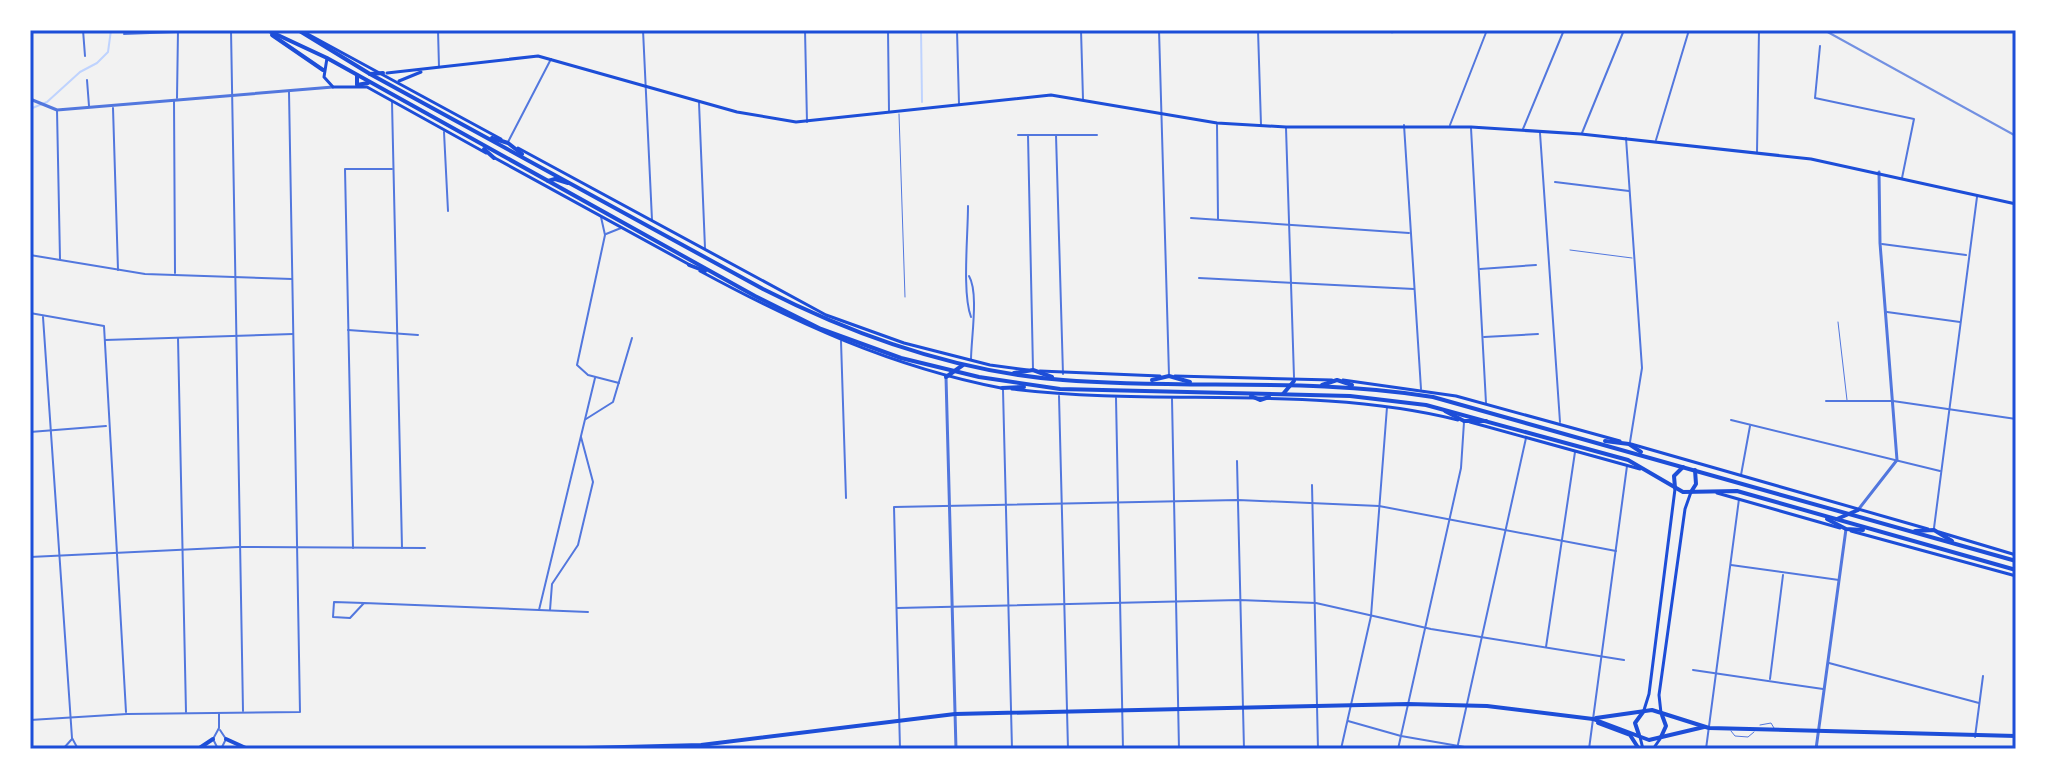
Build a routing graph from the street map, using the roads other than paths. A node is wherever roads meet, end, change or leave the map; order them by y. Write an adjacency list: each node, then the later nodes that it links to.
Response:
1 (83, 30): 22 (street)
2 (231, 30): 41 (street)
3 (268, 30): 23 (highway); 27 (highway)
4 (438, 30): 25 (street)
5 (643, 30): 36 (street)
6 (805, 30): 54 (street)
7 (888, 30): 52 (street)
8 (957, 30): 48 (street)
9 (1081, 30): 43 (street)
10 (1159, 30): 53 (street)
11 (1258, 30): 57 (street)
12 (1487, 30): 58 (street)
13 (1564, 30): 62 (street)
14 (1624, 30): 64 (street)
15 (1689, 30): 71 (street)
16 (1759, 30): 74 (street)
17 (178, 31): 19 (street); 44 (street)
18 (299, 31): 21 (highway); 28 (main road)
19 (124, 34)
20 (1820, 46): 79 (street)
21 (339, 55): 23 (highway); 29 (highway)
22 (85, 56)
23 (327, 58): 27 (main road); 30 (highway)
24 (551, 59): 25 (main road); 36 (main road); 73 (street)
25 (439, 68): 26 (main road)
26 (432, 69): 28 (main road); 35 (main road)
27 (323, 70): 31 (main road)
28 (383, 73): 29 (highway); 35 (main road)
29 (370, 74): 35 (highway)
30 (356, 75): 33 (highway); 34 (highway)
31 (324, 77): 37 (main road); 38 (street)
32 (87, 80): 49 (street)
33 (370, 83): 34 (highway); 40 (highway)
34 (357, 85): 37 (main road); 45 (main road)
35 (398, 85): 40 (highway); 65 (highway); 73 (main road)
36 (645, 86): 46 (main road); 91 (street)
37 (333, 87): 38 (street)
38 (318, 88): 39 (street)
39 (289, 90): 41 (street); 112 (street)
40 (388, 92): 72 (highway)
41 (232, 95): 44 (street); 109 (street)
42 (30, 99): 50 (street)
43 (1083, 99): 48 (main road); 53 (main road)
44 (175, 100): 47 (street); 107 (street)
45 (392, 101): 61 (main road); 77 (street)
46 (699, 102): 54 (main road); 98 (street)
47 (113, 105): 49 (street); 106 (street)
48 (959, 105): 51 (main road)
49 (89, 107): 50 (street)
50 (57, 110): 102 (street)
51 (899, 112): 52 (main road); 115 (lane)
52 (889, 113): 54 (main road)
53 (1161, 113): 55 (main road); 142 (street)
54 (807, 122)
55 (1217, 123): 57 (main road); 90 (street)
56 (1404, 125): 58 (main road); 59 (main road); 94 (street)
57 (1261, 126): 59 (main road)
58 (1450, 126): 60 (main road)
59 (1286, 127): 92 (street)
60 (1471, 127): 62 (main road); 105 (street)
61 (444, 130): 75 (main road); 87 (street)
62 (1522, 131): 63 (main road)
63 (1540, 132): 64 (main road); 175 (street)
64 (1581, 134): 70 (main road)
65 (480, 135): 73 (highway); 76 (highway)
66 (1018, 135): 67 (street)
67 (1028, 135): 68 (street); 139 (street)
68 (1056, 135): 69 (street); 144 (street)
69 (1097, 135)
70 (1626, 138): 71 (main road); 83 (street)
71 (1656, 140): 74 (main road)
72 (476, 142): 75 (highway); 81 (highway)
73 (508, 143): 76 (highway); 91 (main road)
74 (1757, 152): 78 (main road)
75 (494, 158): 81 (main road)
76 (530, 161): 82 (highway)
77 (393, 169): 124 (street); 125 (street)
78 (1879, 172): 79 (main road); 96 (street)
79 (1902, 178): 84 (main road)
80 (1555, 182): 83 (street)
81 (546, 184): 82 (highway); 88 (main road); 110 (highway)
82 (572, 184): 116 (highway)
83 (1629, 191): 101 (street)
84 (1977, 196): 85 (main road); 100 (street)
85 (2016, 204)
86 (968, 206): 108 (street)
87 (448, 211)
88 (600, 216): 93 (main road); 95 (street)
89 (1191, 218): 90 (street)
90 (1218, 220): 92 (street)
91 (652, 222): 98 (main road)
92 (1290, 224): 94 (street); 113 (street)
93 (621, 228): 95 (street); 103 (main road)
94 (1411, 233): 114 (street)
95 (605, 235): 145 (street)
96 (1880, 243): 100 (street); 117 (street)
97 (1570, 250): 101 (lane)
98 (706, 251): 116 (main road)
99 (30, 255): 102 (street)
100 (1968, 256): 123 (street)
101 (1634, 258): 183 (street)
102 (60, 260): 106 (street)
103 (689, 265): 110 (highway); 134 (main road)
104 (1536, 265): 105 (street)
105 (1479, 269): 130 (street)
106 (118, 271): 107 (street)
107 (175, 274): 109 (street)
108 (969, 275): 121 (street); 121 (street)
109 (234, 276): 112 (street); 129 (street)
110 (722, 278): 120 (highway)
111 (1199, 278): 113 (street)
112 (293, 279): 126 (street)
113 (1291, 281): 114 (street); 150 (street)
114 (1415, 290): 155 (street)
115 (905, 297)
116 (814, 312): 120 (highway); 136 (main road); 138 (highway)
117 (1886, 312): 123 (street); 165 (street)
118 (30, 313): 119 (street)
119 (42, 315): 133 (street); 178 (street)
120 (796, 317): 135 (highway)
121 (971, 317): 136 (street)
122 (1838, 322): 163 (lane)
123 (1960, 322): 169 (street)
124 (348, 330): 125 (street); 222 (street)
125 (397, 333): 128 (street); 223 (street)
126 (294, 334): 129 (street); 221 (street)
127 (1538, 334): 130 (street)
128 (418, 335)
129 (235, 336): 131 (street); 220 (street)
130 (1483, 337): 166 (street)
131 (178, 338): 133 (street); 225 (street)
132 (632, 338): 147 (street)
133 (105, 340): 177 (street)
134 (841, 341): 137 (main road); 198 (street)
135 (869, 348): 137 (highway); 140 (highway)
136 (971, 360): 139 (main road)
137 (900, 361): 143 (main road)
138 (964, 365): 140 (highway); 141 (highway)
139 (1033, 370): 141 (highway); 144 (highway)
140 (951, 371): 143 (highway); 151 (highway)
141 (1006, 374): 144 (highway)
142 (1169, 376): 144 (main road); 148 (highway); 149 (highway); 150 (main road)
143 (946, 377): 153 (main road); 206 (street)
144 (1062, 377): 148 (highway)
145 (595, 378): 147 (street); 170 (street)
146 (1337, 380): 150 (main road); 152 (highway); 154 (highway); 155 (main road)
147 (619, 383): 170 (street)
148 (1143, 383): 149 (highway)
149 (1196, 383): 150 (highway)
150 (1294, 384): 152 (highway); 159 (highway)
151 (1032, 386): 153 (highway); 157 (highway)
152 (1319, 387): 154 (highway)
153 (1002, 388): 156 (main road); 205 (street)
154 (1358, 388): 182 (highway)
155 (1421, 389): 166 (main road)
156 (1059, 395): 160 (main road); 204 (street)
157 (1249, 395): 158 (highway); 162 (highway)
158 (1272, 395): 159 (highway); 162 (highway)
159 (1281, 396): 168 (highway)
160 (1116, 397): 161 (main road); 203 (street)
161 (1172, 399): 162 (main road); 201 (street)
162 (1260, 400): 167 (main road)
163 (1847, 400): 164 (street); 165 (street)
164 (1826, 401)
165 (1893, 401): 169 (street); 187 (street)
166 (1486, 403): 175 (main road)
167 (1387, 406): 173 (main road); 207 (street)
168 (1440, 408): 173 (highway); 174 (highway)
169 (1950, 409): 171 (street); 192 (street)
170 (585, 419): 180 (street)
171 (2016, 419)
172 (1731, 420): 176 (street)
173 (1464, 421): 174 (highway); 181 (main road); 212 (street)
174 (1493, 422): 191 (highway)
175 (1560, 425): 183 (main road)
176 (1750, 425): 187 (street); 193 (street)
177 (107, 426): 178 (street); 226 (street)
178 (51, 430): 179 (street); 228 (street)
179 (30, 432)
180 (581, 436): 244 (street); 245 (street)
181 (1526, 437): 184 (main road); 217 (street)
182 (1593, 440): 183 (highway); 185 (highway)
183 (1629, 444): 185 (highway); 193 (main road)
184 (1575, 451): 188 (main road); 218 (street)
185 (1646, 456): 189 (highway)
186 (1237, 461): 200 (street)
187 (1897, 461): 192 (street); 208 (street)
188 (1627, 466): 191 (main road); 227 (street)
189 (1683, 467): 190 (highway); 195 (highway)
190 (1695, 470): 196 (highway); 209 (highway)
191 (1651, 472): 195 (highway)
192 (1942, 472): 215 (street)
193 (1741, 476): 208 (main road)
194 (1312, 485): 202 (street)
195 (1675, 489): 196 (highway); 268 (main road)
196 (1691, 492): 197 (highway); 273 (main road)
197 (1705, 493): 199 (main road); 210 (highway)
198 (846, 498)
199 (1739, 498): 213 (main road); 231 (street)
200 (1238, 500): 201 (street); 202 (street); 235 (street)
201 (1173, 502): 203 (street); 236 (street)
202 (1312, 502): 207 (street); 239 (street)
203 (1118, 503): 204 (street); 238 (street)
204 (1062, 504): 205 (street); 240 (street)
205 (1004, 505): 206 (street); 241 (street)
206 (948, 506): 242 (street); 243 (street)
207 (1379, 506): 212 (street); 247 (street)
208 (1858, 510): 209 (highway); 215 (main road)
209 (1853, 514): 211 (highway); 216 (highway)
210 (1817, 515): 211 (highway); 213 (highway)
211 (1834, 519): 214 (highway)
212 (1449, 520): 217 (street); 248 (street)
213 (1846, 529): 214 (highway); 233 (main road); 234 (street)
214 (1872, 530): 233 (highway)
215 (1934, 530): 216 (highway); 219 (highway); 230 (main road)
216 (1909, 531): 219 (highway)
217 (1504, 532): 218 (street); 249 (street)
218 (1561, 543): 227 (street); 250 (street)
219 (1957, 544): 230 (highway)
220 (239, 547): 221 (street); 225 (street); 271 (street)
221 (299, 548): 222 (street); 271 (street)
222 (353, 548): 223 (street)
223 (402, 548): 224 (street)
224 (425, 548)
225 (181, 549): 226 (street); 269 (street)
226 (116, 551): 228 (street); 274 (street)
227 (1616, 551): 251 (street)
228 (60, 556): 229 (street); 276 (street)
229 (30, 557)
230 (2016, 558)
231 (1730, 565): 232 (street); 255 (street)
232 (1784, 572): 234 (street); 257 (street)
233 (2016, 573)
234 (1839, 580): 253 (street)
235 (1239, 600): 236 (street); 239 (street); 264 (street)
236 (1175, 601): 238 (street); 265 (street)
237 (364, 603): 237 (street); 244 (street)
238 (1120, 603): 240 (street); 266 (street)
239 (1316, 603): 247 (street); 262 (street)
240 (1065, 604): 241 (street); 267 (street)
241 (1007, 605): 242 (street); 272 (street)
242 (951, 607): 243 (street); 275 (street)
243 (896, 608): 277 (street)
244 (539, 611): 245 (street)
245 (550, 611): 246 (street)
246 (588, 612)
247 (1371, 616): 248 (street); 263 (street)
248 (1426, 628): 249 (street); 260 (street)
249 (1481, 638): 250 (street); 261 (street)
250 (1545, 650): 251 (street)
251 (1601, 658): 252 (street); 278 (street)
252 (1624, 660)
253 (1827, 663): 258 (street); 259 (street)
254 (1693, 670): 255 (street)
255 (1716, 674): 257 (street); 282 (street)
256 (1983, 676): 259 (street)
257 (1770, 681): 258 (street)
258 (1824, 689): 283 (street)
259 (1979, 703): 287 (street)
260 (1408, 704): 261 (highway); 263 (highway); 284 (street)
261 (1466, 705): 278 (highway); 292 (street)
262 (1317, 706): 263 (highway); 264 (highway); 306 (street)
263 (1349, 706): 280 (street)
264 (1243, 708): 265 (highway); 305 (street)
265 (1178, 710): 266 (highway); 304 (street)
266 (1122, 711): 267 (highway); 303 (street)
267 (1067, 712): 272 (highway); 302 (street)
268 (1643, 712): 273 (highway); 278 (highway); 286 (highway)
269 (186, 713): 270 (street); 274 (street)
270 (219, 713): 271 (street); 281 (street)
271 (243, 713)
272 (1011, 713): 275 (highway); 301 (street)
273 (1661, 713): 282 (highway); 289 (highway)
274 (127, 714): 276 (street)
275 (955, 714): 277 (highway); 300 (street)
276 (71, 716): 279 (street); 288 (street)
277 (900, 719): 298 (highway); 299 (street)
278 (1593, 719): 286 (highway); 310 (street); 311 (highway)
279 (30, 720)
280 (1347, 721): 284 (street); 307 (street)
281 (219, 728): 290 (street); 291 (street)
282 (1706, 728): 283 (highway); 289 (highway); 313 (street)
283 (1818, 732): 287 (highway); 314 (street)
284 (1401, 736): 292 (street); 308 (street)
285 (2016, 736): 287 (highway)
286 (1640, 737): 289 (highway); 311 (main road)
287 (1975, 737)
288 (72, 738): 293 (street); 294 (street)
289 (1660, 738): 312 (main road)
290 (213, 739): 295 (highway); 296 (street)
291 (226, 739): 296 (street); 297 (highway)
292 (1457, 748): 309 (street)
293 (63, 749)
294 (78, 749)
295 (198, 749)
296 (220, 749)
297 (248, 749)
298 (547, 749)
299 (900, 749)
300 (956, 749)
301 (1012, 749)
302 (1068, 749)
303 (1123, 749)
304 (1179, 749)
305 (1244, 749)
306 (1318, 749)
307 (1341, 749)
308 (1398, 749)
309 (1476, 749)
310 (1589, 749)
311 (1641, 749)
312 (1653, 749)
313 (1706, 749)
314 (1816, 749)

